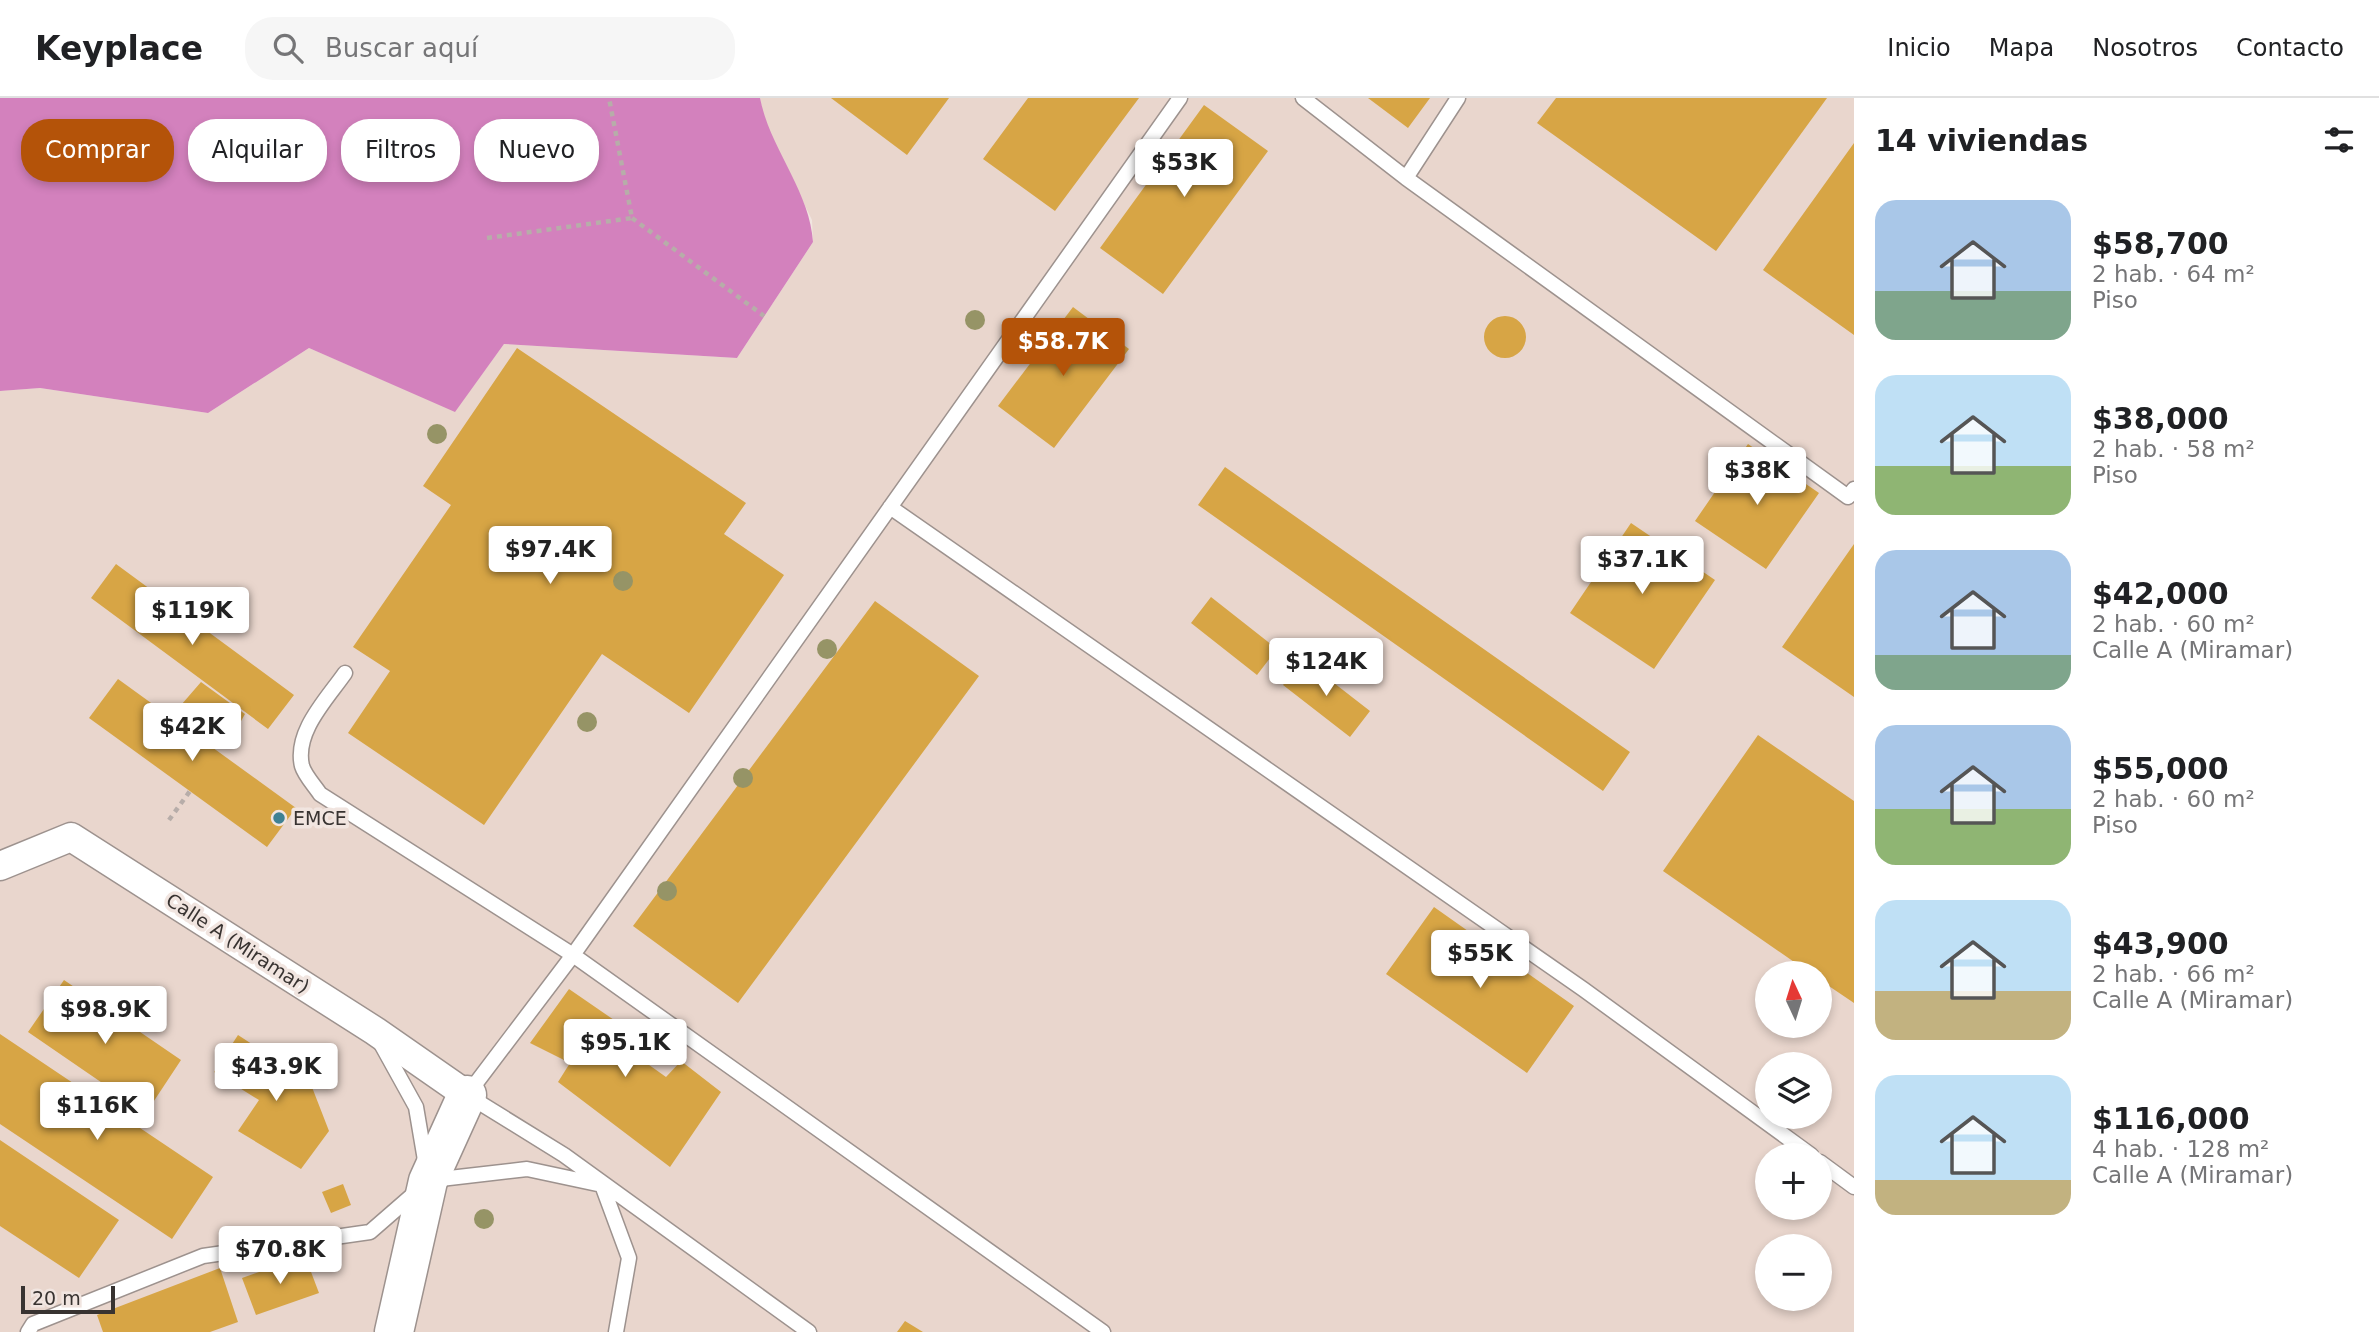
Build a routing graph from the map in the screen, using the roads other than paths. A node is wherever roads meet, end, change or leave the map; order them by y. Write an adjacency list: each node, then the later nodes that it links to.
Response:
1 (1180, 98): 6 (lane)
2 (1303, 98): 4 (lane)
3 (1458, 98): 4 (lane)
4 (1406, 178): 5 (lane)
5 (1854, 489)
6 (890, 508): 9 (lane); 12 (lane)
7 (345, 673): 9 (lane)
8 (0, 866): 10 (street, Calle A (Miramar))
9 (573, 955): 11 (lane); 21 (lane)
10 (375, 1031): 11 (street, Calle A (Miramar)); 14 (lane)
11 (467, 1096): 14 (main road); 15 (lane)
12 (1795, 1143)
13 (1832, 1171): 16 (lane)
14 (428, 1181): 15 (lane); 17 (lane); 18 (main road)
15 (602, 1185): 19 (lane); 20 (lane)
16 (1854, 1187)
17 (28, 1332)
18 (394, 1332)
19 (615, 1332)
20 (809, 1332)
21 (1103, 1332)

